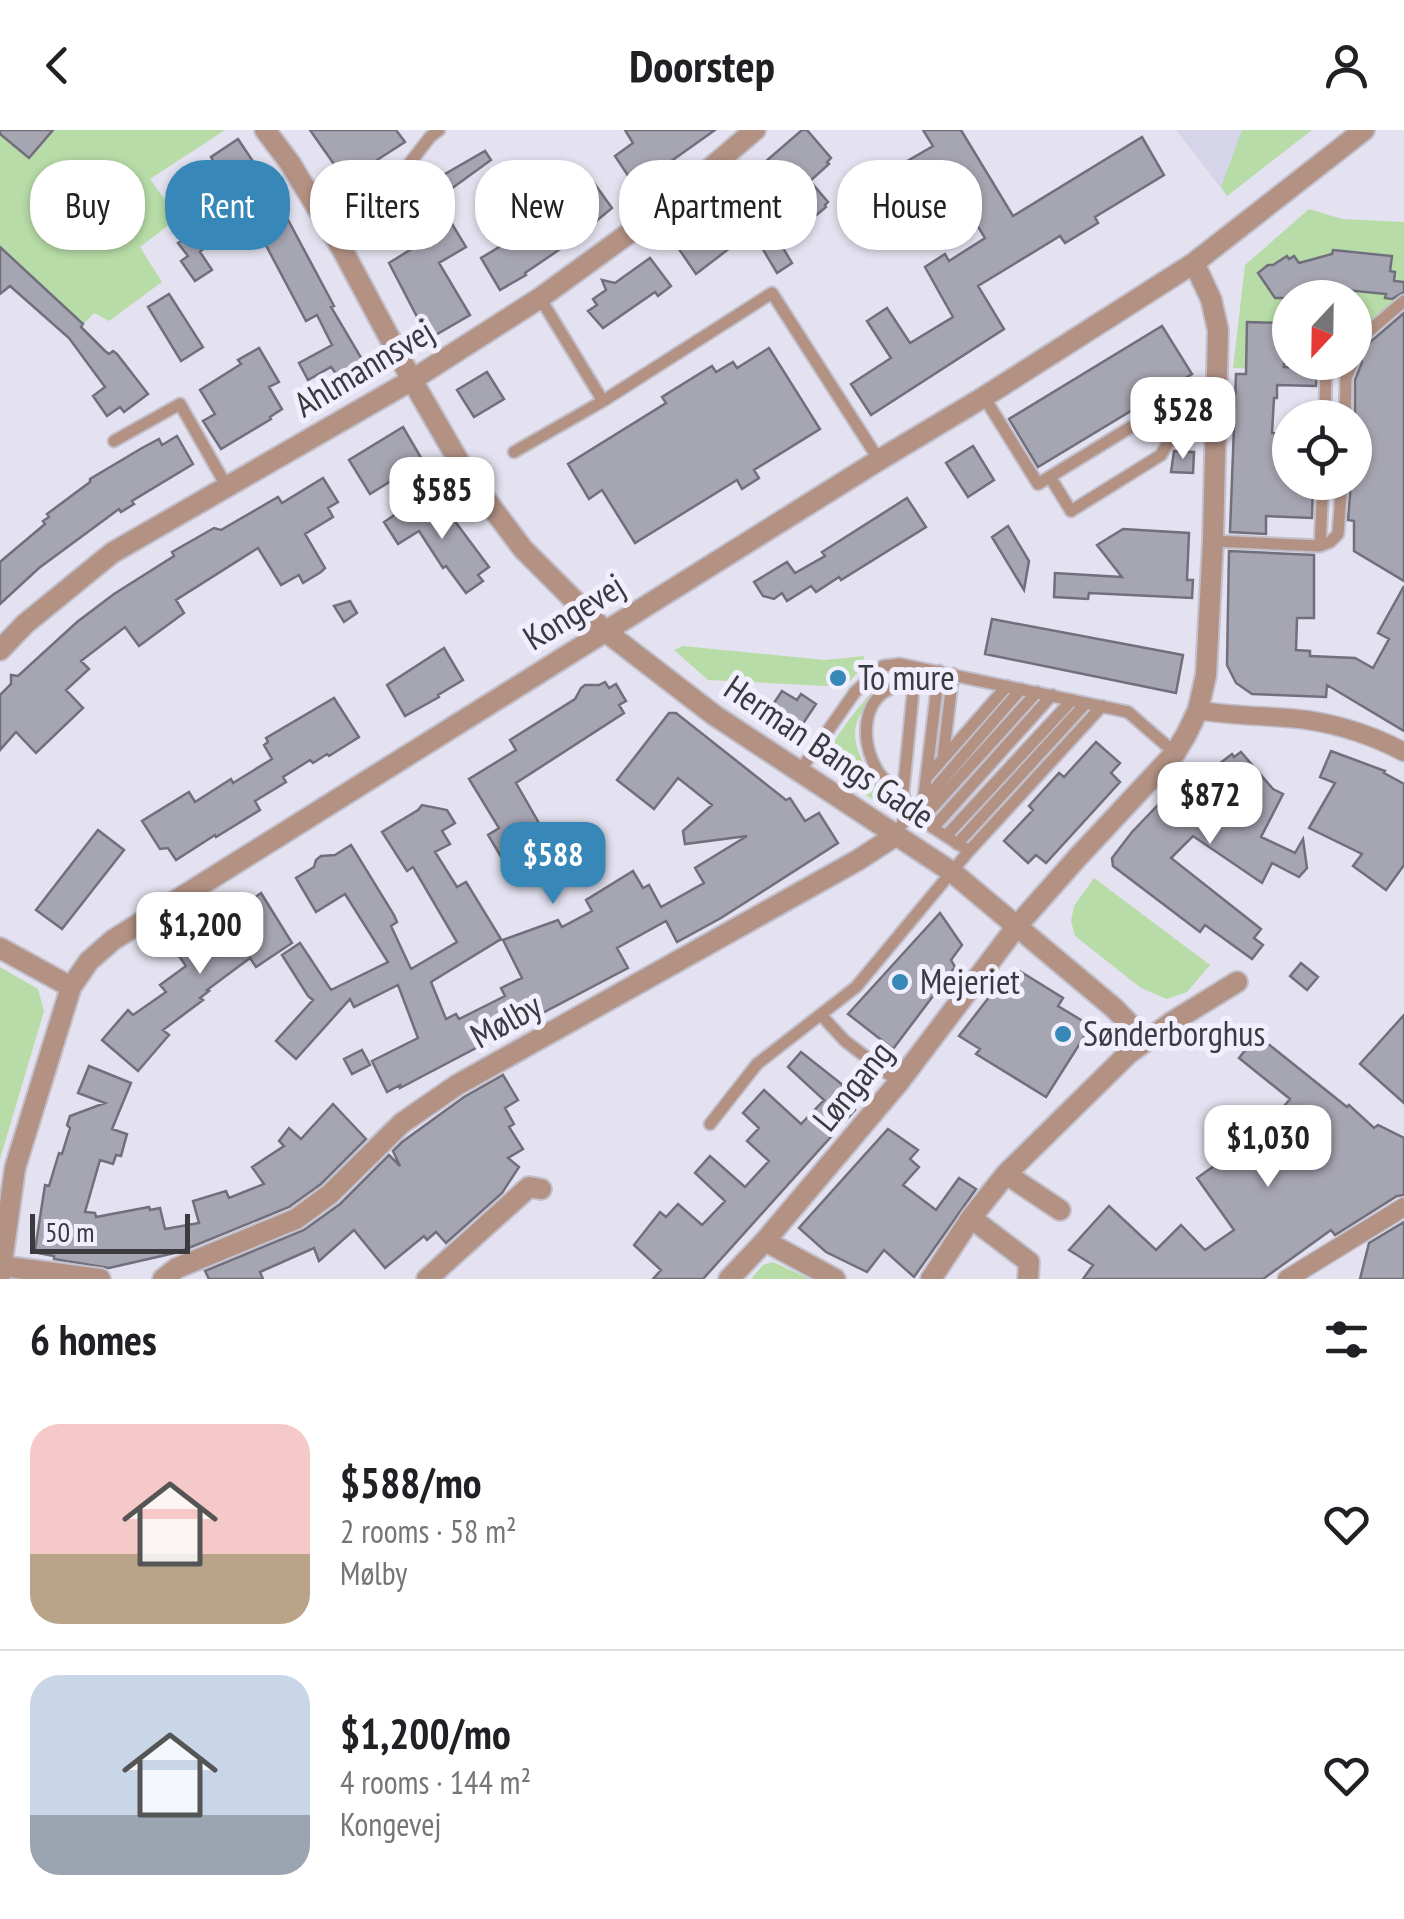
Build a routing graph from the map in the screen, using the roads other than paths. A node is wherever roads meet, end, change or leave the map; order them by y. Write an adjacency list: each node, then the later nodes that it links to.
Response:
1 (266, 130): 6 (street, Herman Bangs Gade)
2 (439, 130): 5 (lane)
3 (754, 130): 9 (street, Ahlmannsvej)
4 (1364, 130): 8 (street, Kongevej)
5 (412, 160)
6 (310, 195)
7 (342, 250): 12 (street, Herman Bangs Gade)
8 (1194, 263): 13 (street, Kongevej); 24 (street, Løngang)
9 (540, 298): 12 (street, Ahlmannsvej); 14 (lane)
10 (1404, 301): 11 (lane)
11 (1372, 338)
12 (412, 380): 21 (street, Ahlmannsvej); 26 (street, Herman Bangs Gade)
13 (984, 397): 19 (street, Kongevej); 20 (lane)
14 (602, 401): 18 (lane); 19 (lane)
15 (1131, 427): 20 (lane)
16 (1176, 428): 20 (lane)
17 (114, 442): 21 (lane)
18 (514, 452)
19 (879, 460): 26 (street, Kongevej)
20 (1050, 478)
21 (227, 487): 27 (street, Ahlmannsvej)
22 (1322, 500): 25 (lane)
23 (1341, 500): 25 (lane)
24 (1212, 541): 25 (lane); 36 (street, Løngang)
25 (1320, 546)
26 (605, 631): 40 (street, Herman Bangs Gade); 52 (street, Kongevej)
27 (0, 650)
28 (939, 671): 29 (lane); 40 (lane); 41 (lane)
29 (953, 674): 30 (lane); 39 (lane)
30 (1014, 687): 31 (lane); 39 (lane); 43 (lane)
31 (1037, 692): 32 (lane); 44 (lane)
32 (1052, 696): 33 (lane); 45 (lane)
33 (1072, 700): 34 (lane); 47 (lane)
34 (1086, 703): 35 (lane); 47 (lane)
35 (1102, 706): 38 (lane); 47 (lane)
36 (1198, 710): 37 (street); 38 (street, Løngang)
37 (1404, 752)
38 (1175, 753): 49 (street, Løngang)
39 (943, 758): 41 (lane)
40 (799, 772): 46 (street, Herman Bangs Gade)
41 (927, 776): 43 (lane)
42 (904, 793): 42 (lane); 46 (lane)
43 (924, 801): 44 (lane)
44 (921, 820): 45 (lane)
45 (934, 828): 47 (lane)
46 (895, 836): 48 (street, Herman Bangs Gade); 65 (street, Mølby)
47 (957, 844): 48 (lane)
48 (952, 872): 49 (street, Herman Bangs Gade); 53 (lane)
49 (1017, 926): 54 (street, Herman Bangs Gade); 55 (street, Løngang)
50 (0, 948): 52 (street)
51 (1237, 982): 54 (street)
52 (71, 988): 63 (street, Kongevej)
53 (820, 1015): 55 (lane); 56 (lane)
54 (1145, 1040): 57 (street)
55 (900, 1082): 62 (street, Løngang)
56 (710, 1124)
57 (1006, 1174): 60 (street); 61 (street)
58 (541, 1189): 66 (street)
59 (1404, 1208): 71 (street)
60 (1060, 1210)
61 (972, 1218): 69 (street); 70 (street)
62 (765, 1241): 67 (street, Løngang); 68 (street)
63 (1, 1271): 64 (street)
64 (100, 1279)
65 (164, 1279)
66 (427, 1279)
67 (729, 1279)
68 (836, 1279)
69 (931, 1279)
70 (1028, 1279)
71 (1287, 1279)

